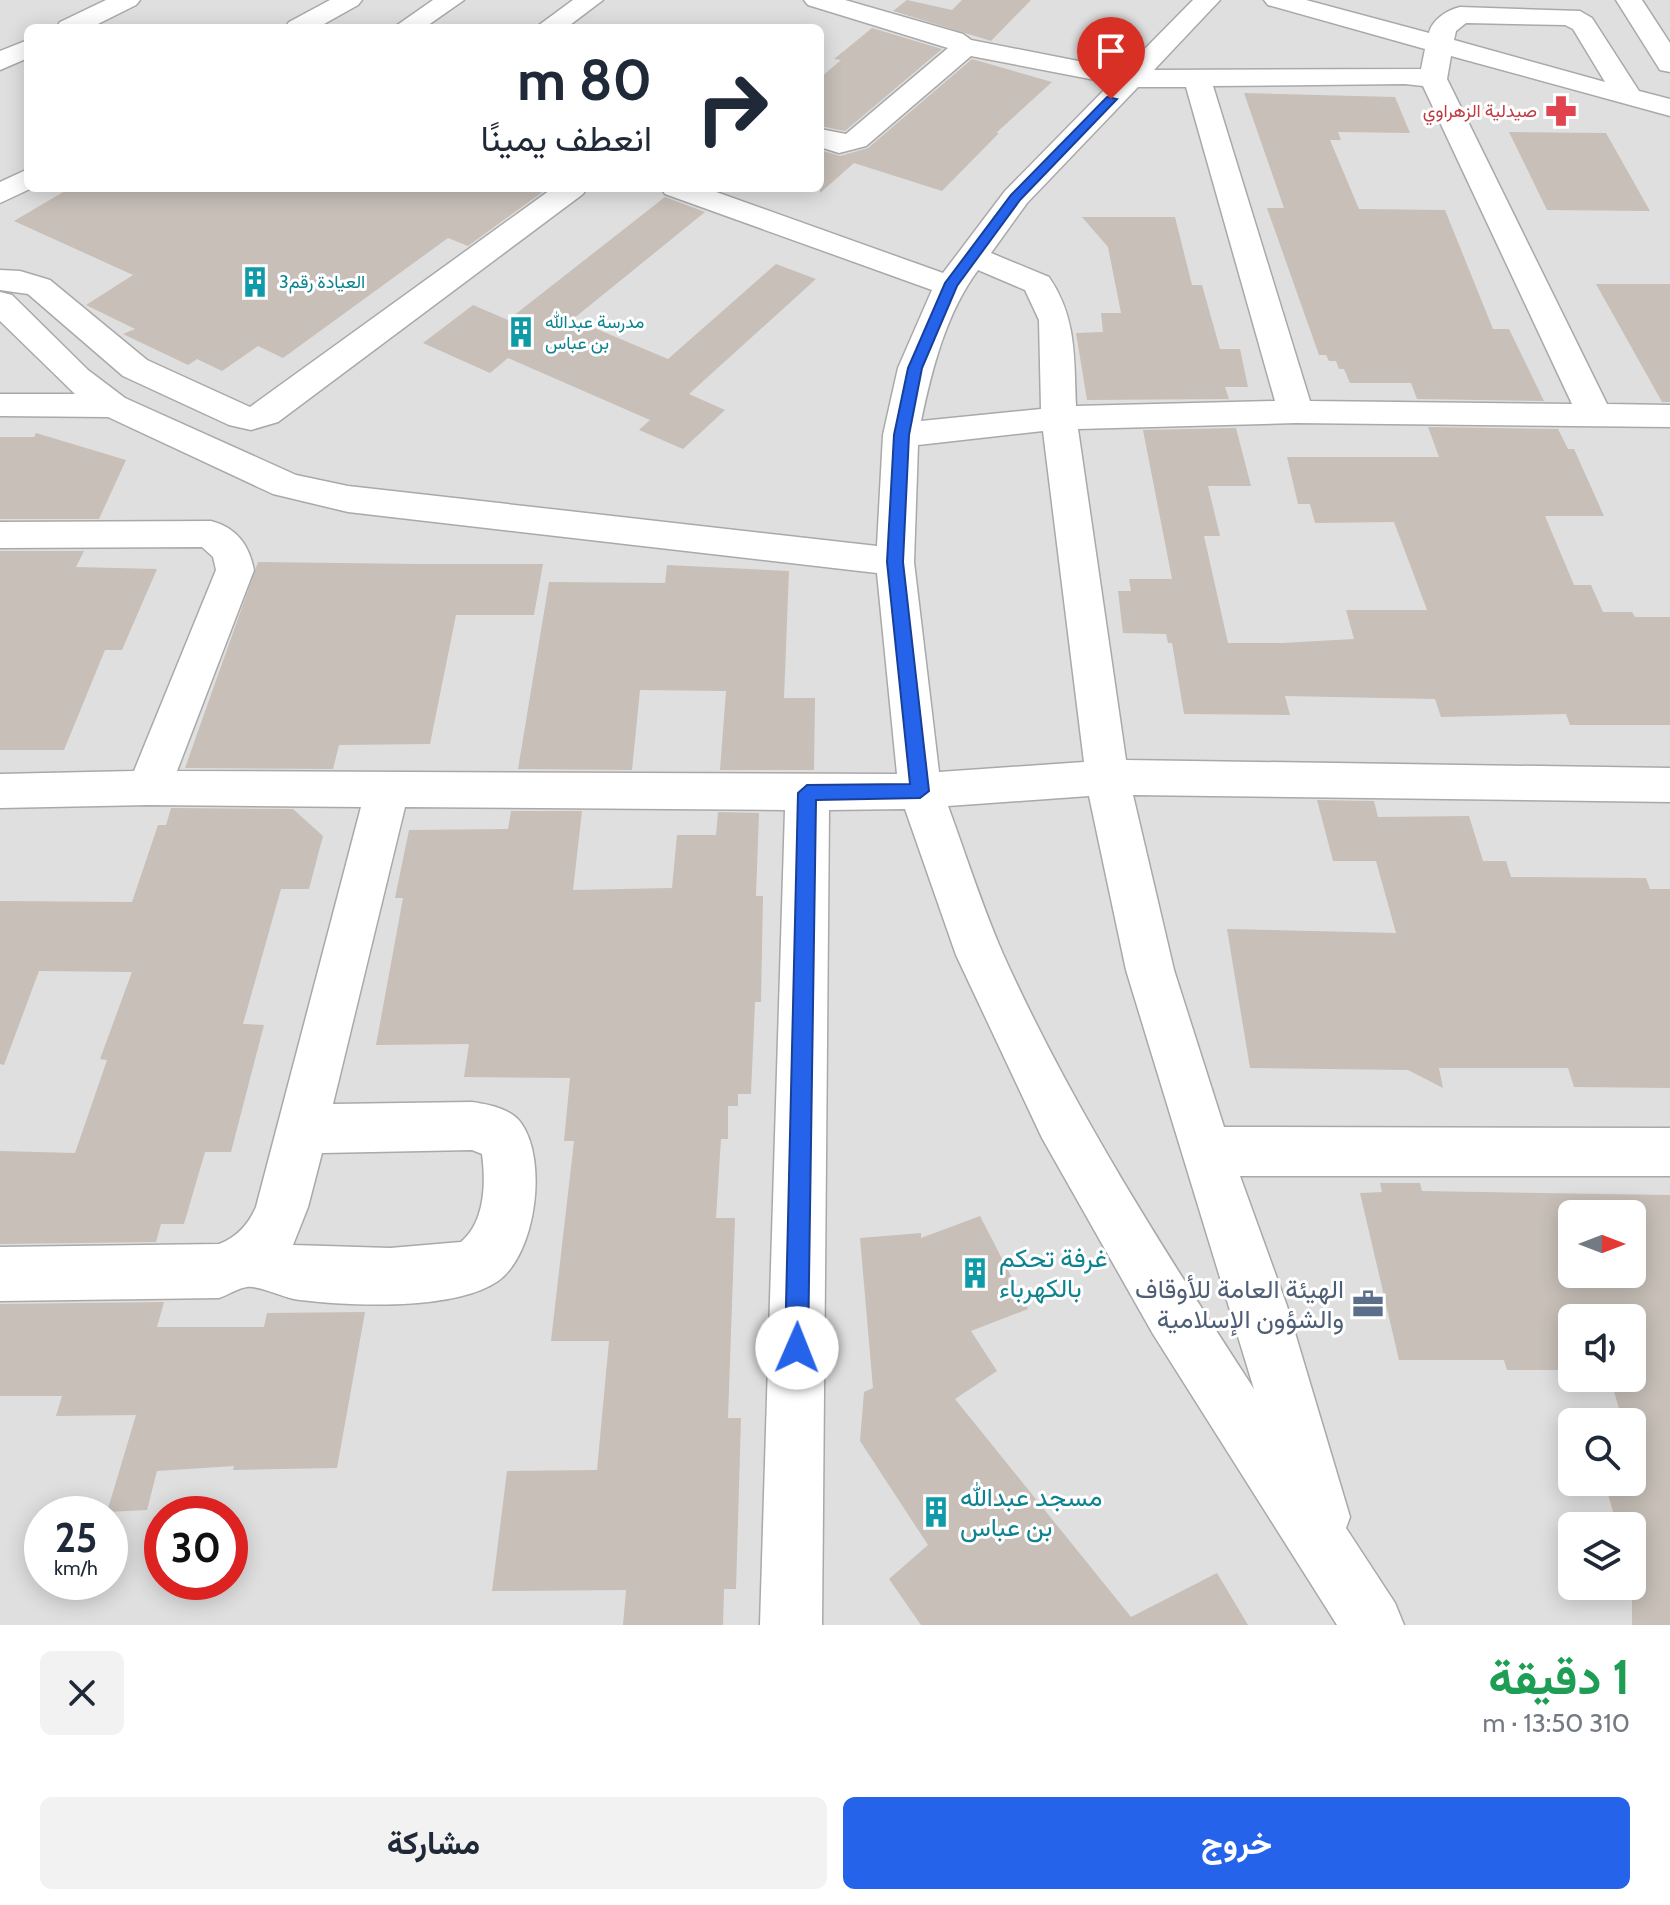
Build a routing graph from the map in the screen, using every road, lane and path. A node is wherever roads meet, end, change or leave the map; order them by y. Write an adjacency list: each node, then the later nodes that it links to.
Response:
1 (127, 0): 10 (street)
2 (349, 0): 11 (street)
3 (451, 0): 12 (street)
4 (590, 0): 13 (street)
5 (817, 0): 15 (street)
6 (1207, 0): 20 (street)
7 (1277, 0): 9 (street)
8 (1629, 0): 18 (street)
9 (1351, 11): 14 (street)
10 (77, 24)
11 (305, 24)
12 (412, 24)
13 (554, 24)
14 (1438, 45): 21 (street); 22 (street); 22 (street)
15 (962, 46): 20 (street); 24 (street)
16 (24, 50): 17 (street)
17 (0, 62)
18 (1670, 64)
19 (1197, 78): 20 (street); 21 (street); 34 (street)
20 (1130, 79): 29 (street)
21 (1433, 79): 35 (street)
22 (1628, 96): 23 (street)
23 (1670, 108)
24 (824, 139)
25 (24, 180): 28 (street)
26 (567, 192): 30 (street)
27 (690, 192): 29 (street)
28 (0, 194)
29 (961, 271): 37 (street); 38 (street)
30 (0, 280)
31 (0, 302): 33 (street)
32 (0, 405): 33 (street)
33 (113, 406): 40 (street)
34 (1296, 412): 35 (street); 37 (street)
35 (1595, 416): 36 (street)
36 (1670, 416)
37 (1059, 418): 38 (street); 41 (street)
38 (901, 435): 40 (street)
39 (0, 535): 43 (street)
40 (895, 562): 46 (street)
41 (1107, 777): 42 (street); 46 (street); 49 (street)
42 (1670, 785)
43 (149, 788): 44 (street); 45 (street)
44 (0, 791)
45 (387, 791): 47 (street); 48 (street)
46 (920, 791): 47 (street); 53 (street)
47 (807, 793): 54 (street)
48 (302, 1129): 51 (street); 51 (street)
49 (1206, 1151): 50 (street); 53 (street)
50 (1670, 1152)
51 (251, 1260): 52 (street)
52 (0, 1274)
53 (1333, 1563): 55 (street)
54 (791, 1625)
55 (1373, 1625)

